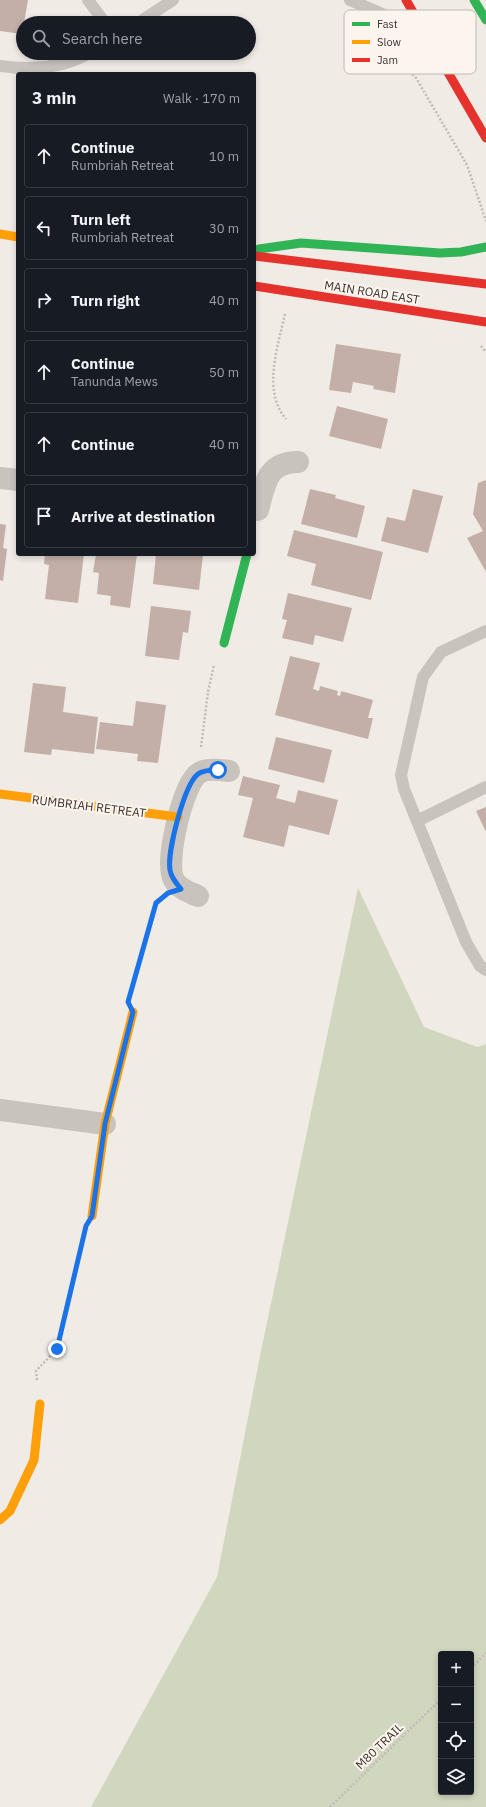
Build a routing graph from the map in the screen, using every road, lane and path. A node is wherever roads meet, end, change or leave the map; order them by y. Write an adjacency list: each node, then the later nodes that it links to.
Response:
1 (88, 0): 8 (lane)
2 (173, 0): 9 (lane)
3 (350, 0): 6 (lane)
4 (406, 0): 7 (main road)
5 (474, 0): 10 (main road)
6 (372, 10)
7 (412, 10)
8 (100, 16)
9 (149, 16)
10 (486, 20)
11 (74, 60): 12 (lane)
12 (0, 66)
13 (412, 74): 16 (path)
14 (450, 74): 15 (main road)
15 (486, 138)
16 (486, 221)
17 (0, 234): 18 (main road)
18 (16, 237)
19 (486, 247): 20 (main road)
20 (256, 250)
21 (256, 256): 22 (main road, MAIN ROAD EAST)
22 (486, 284)
23 (256, 286): 25 (main road, MAIN ROAD EAST)
24 (285, 314): 26 (path)
25 (486, 322)
26 (286, 419)
27 (298, 462): 30 (street)
28 (0, 478): 29 (street)
29 (16, 480)
30 (256, 512)
31 (246, 556): 33 (main road)
32 (486, 631): 39 (lane)
33 (224, 643): 35 (path)
34 (229, 771): 35 (street)
35 (199, 773): 38 (street)
36 (486, 787): 39 (lane)
37 (0, 794): 38 (main road, RUMBRIAH RETREAT)
38 (178, 817): 40 (street)
39 (417, 821): 41 (lane)
40 (189, 892): 42 (path)
41 (486, 970)
42 (133, 1012): 44 (main road)
43 (0, 1110): 44 (street)
44 (105, 1124): 45 (main road)
45 (92, 1216): 46 (path)
46 (40, 1404): 47 (main road)
47 (0, 1520)
48 (486, 1653): 49 (path)
49 (474, 1665)
50 (438, 1702): 51 (path, M80 TRAIL)
51 (330, 1807)

